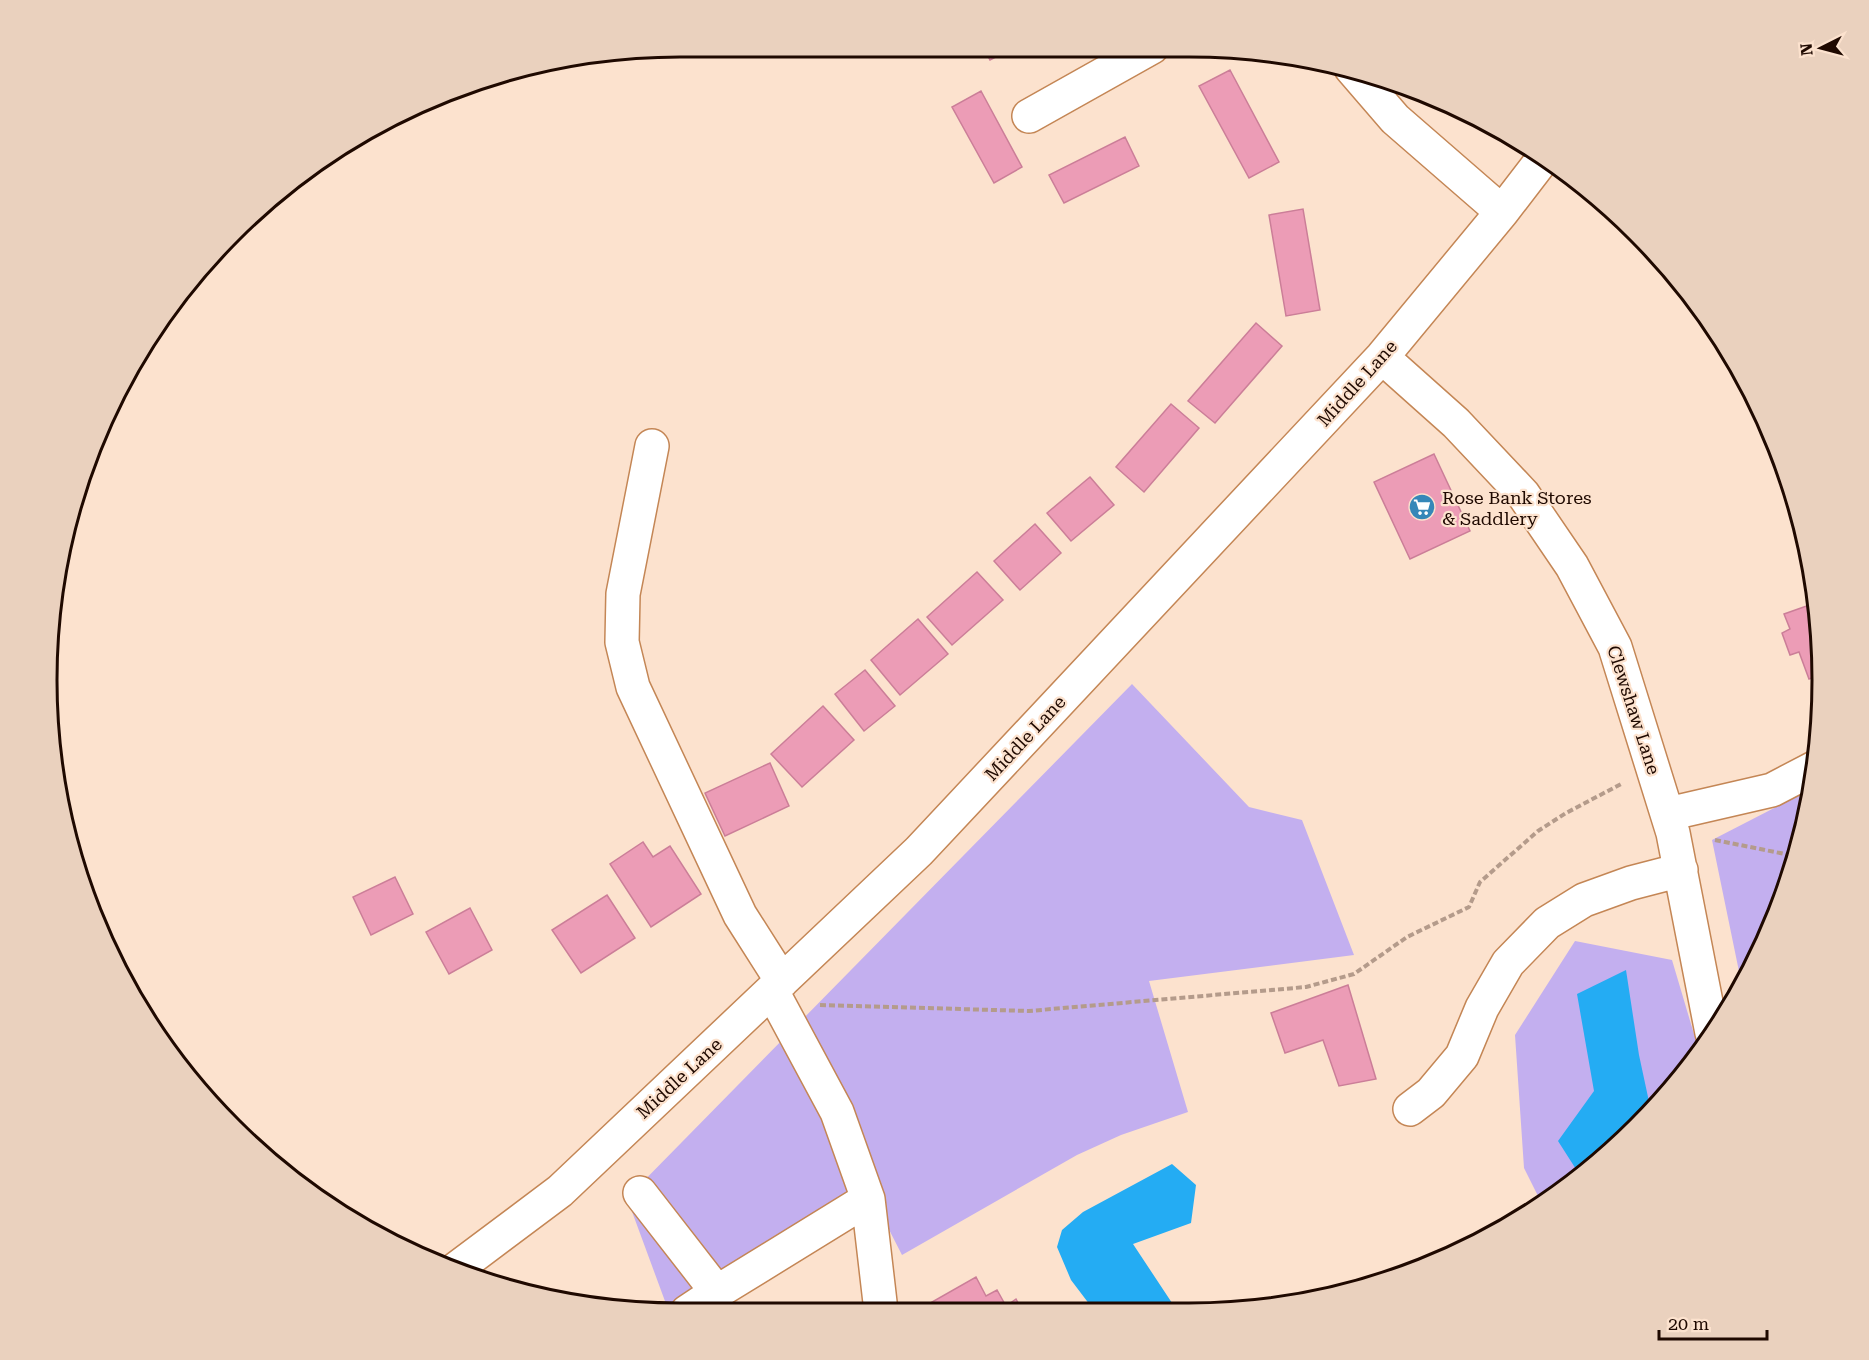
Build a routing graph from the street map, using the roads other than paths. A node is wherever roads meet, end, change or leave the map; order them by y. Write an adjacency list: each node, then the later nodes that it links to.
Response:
1 (1133, 57): 3 (street)
2 (1364, 82): 5 (street)
3 (1029, 116)
4 (1538, 165): 5 (street, Middle Lane)
5 (1502, 212): 6 (street, Middle Lane)
6 (1382, 357): 9 (street, Clewshaw Lane); 11 (street, Middle Lane)
7 (652, 446): 11 (street)
8 (1805, 773): 9 (street)
9 (1671, 823): 10 (street, Clewshaw Lane)
10 (1681, 870): 12 (street, Clewshaw Lane); 13 (street)
11 (777, 986): 15 (street); 16 (street, Middle Lane)
12 (1710, 1022)
13 (1410, 1109)
14 (640, 1193): 17 (street)
15 (868, 1199): 17 (street); 19 (street)
16 (463, 1264)
17 (717, 1292): 18 (street)
18 (700, 1303)
19 (880, 1303)

